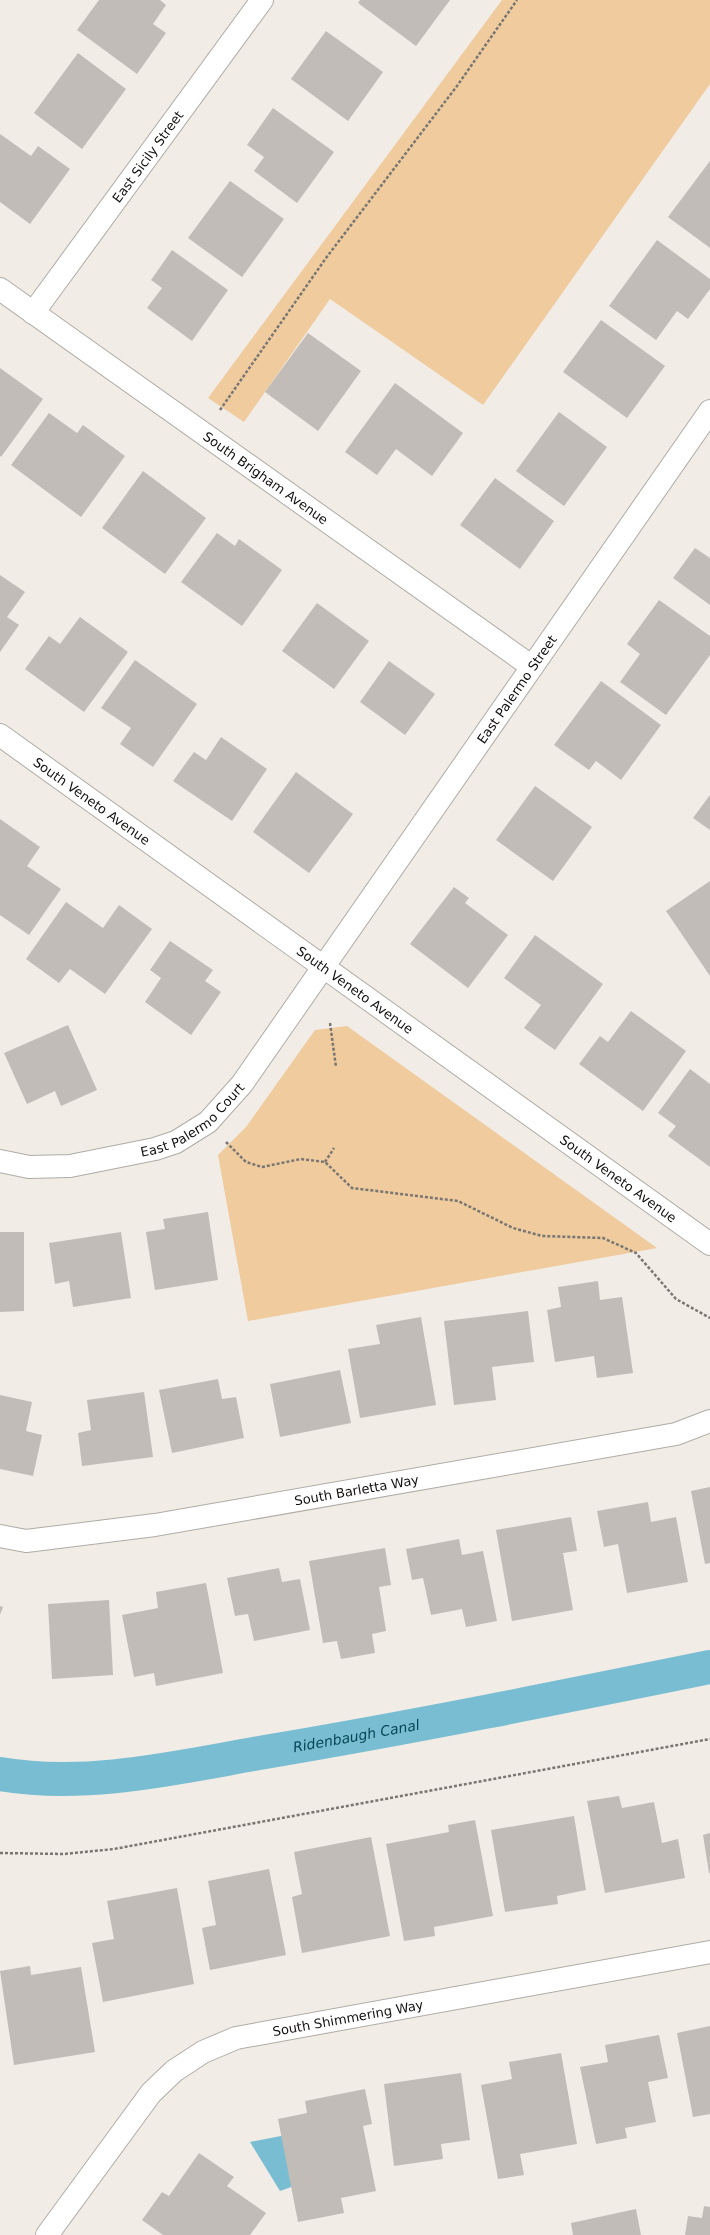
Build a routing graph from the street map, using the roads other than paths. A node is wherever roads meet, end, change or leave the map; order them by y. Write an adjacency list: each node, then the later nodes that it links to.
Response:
1 (262, 0): 3 (street, East Sicily Street)
2 (0, 289): 3 (street, South Brigham Avenue)
3 (33, 313): 5 (street, South Brigham Avenue)
4 (710, 411): 5 (street, East Palermo Street)
5 (531, 666): 7 (street, East Palermo Street)
6 (0, 735): 7 (street, South Veneto Avenue)
7 (322, 967): 8 (street, East Palermo Court); 9 (street, South Veneto Avenue)
8 (0, 1161)
9 (710, 1244)
10 (710, 1421): 11 (street, South Barletta Way)
11 (0, 1536)
12 (710, 1952): 13 (street, South Shimmering Way)
13 (47, 2235)

